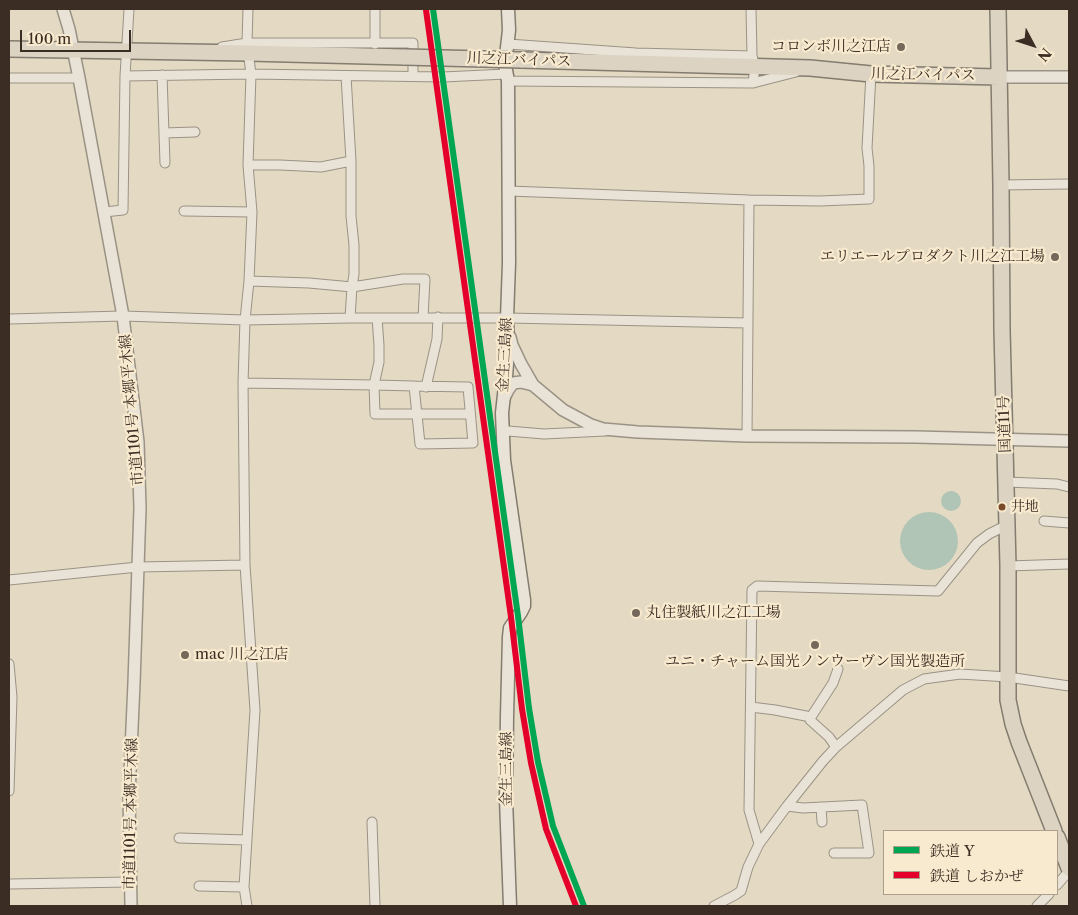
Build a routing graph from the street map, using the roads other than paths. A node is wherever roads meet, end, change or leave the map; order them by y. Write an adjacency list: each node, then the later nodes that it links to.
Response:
1 (63, 9): 12 (street, 市道1101号 本郷平木線)
2 (129, 9): 13 (street)
3 (248, 9): 10 (street)
4 (376, 9): 8 (street)
5 (508, 9): 9 (main road, 金生三島線)
6 (751, 9): 14 (street)
7 (998, 9): 22 (highway, 国道11号)
8 (375, 44): 10 (street); 21 (street)
9 (508, 44): 14 (street); 26 (main road, 金生三島線)
10 (247, 48): 13 (highway, 川之江バイパス); 14 (highway, 川之江バイパス, bridge); 16 (street)
11 (9, 49): 12 (highway, 川之江バイパス)
12 (73, 50): 13 (highway, 川之江バイパス); 25 (street, 市道1101号 本郷平木線)
13 (126, 51): 19 (street)
14 (753, 62): 15 (highway, 川之江バイパス); 27 (street)
15 (810, 68): 17 (highway, 川之江バイパス); 27 (street)
16 (251, 74): 18 (street); 20 (street); 32 (street)
17 (870, 74): 22 (highway, 川之江バイパス); 36 (street)
18 (162, 75): 19 (street); 29 (street)
19 (125, 76): 38 (street)
20 (346, 76): 21 (street); 30 (street)
21 (413, 76): 26 (street)
22 (998, 76): 23 (street); 34 (highway, 国道11号)
23 (1069, 77)
24 (9, 78): 25 (street)
25 (79, 78): 38 (street, 市道1101号 本郷平木線)
26 (507, 78): 27 (street); 35 (main road, 金生三島線)
27 (753, 83)
28 (195, 132): 29 (street)
29 (164, 133): 31 (street)
30 (351, 161): 32 (street); 41 (street)
31 (165, 162)
32 (248, 165): 39 (street)
33 (1069, 184): 34 (street)
34 (1001, 185): 64 (highway, 国道11号)
35 (509, 191): 36 (street); 49 (main road, 金生三島線)
36 (750, 200): 50 (street)
37 (184, 211): 39 (street)
38 (104, 212): 42 (street, 市道1101号 本郷平木線)
39 (252, 212): 40 (street)
40 (249, 281): 41 (street); 48 (street)
41 (352, 287): 43 (street); 45 (street)
42 (122, 316): 47 (street); 48 (street); 74 (street, 市道1101号 本郷平木線)
43 (350, 318): 44 (street); 48 (street)
44 (377, 318): 45 (street); 54 (street)
45 (423, 318): 46 (street)
46 (438, 318): 49 (street); 57 (street)
47 (9, 319)
48 (244, 320): 53 (street)
49 (507, 321): 50 (street); 51 (street); 52 (main road, 金生三島線)
50 (748, 324): 63 (street)
51 (525, 372): 52 (street); 55 (street)
52 (506, 377): 58 (main road, 金生三島線)
53 (243, 382): 54 (street); 72 (street)
54 (374, 385): 56 (street); 59 (street)
55 (533, 385): 58 (street); 61 (street)
56 (414, 386): 57 (street); 59 (street)
57 (426, 387): 60 (street)
58 (503, 400): 62 (main road, 金生三島線)
59 (417, 414): 60 (street); 60 (street)
60 (470, 414)
61 (618, 431): 62 (street); 63 (street)
62 (503, 432): 105 (main road, 金生三島線)
63 (747, 436): 64 (street)
64 (1005, 439): 65 (street); 66 (highway, 国道11号)
65 (1069, 441)
66 (1006, 482): 67 (street); 70 (highway, 国道11号)
67 (1069, 487)
68 (1044, 521): 69 (street)
69 (1069, 524)
70 (1007, 525): 73 (highway, 国道11号); 80 (street)
71 (1069, 564): 73 (street)
72 (245, 565): 74 (street); 91 (street)
73 (1008, 566): 78 (highway, 国道11号)
74 (138, 567): 75 (street); 96 (street, 市道1101号 本郷平木線)
75 (9, 580)
76 (9, 664): 83 (street)
77 (838, 669): 81 (street)
78 (1008, 676): 79 (street); 82 (street); 88 (highway, 国道11号)
79 (1069, 686)
80 (751, 707): 81 (street); 92 (street)
81 (811, 717): 82 (street)
82 (836, 747): 84 (street)
83 (9, 791)
84 (786, 806): 85 (street); 92 (street)
85 (821, 808): 87 (street); 93 (street)
86 (372, 822): 104 (street)
87 (822, 822)
88 (1056, 830)
89 (178, 838): 91 (street)
90 (1060, 839): 94 (highway, 国道11号)
91 (247, 840): 100 (street)
92 (759, 844): 106 (street)
93 (834, 853)
94 (1069, 868)
95 (1069, 872): 98 (street)
96 (130, 882): 97 (street); 102 (street, 市道1101号 本郷平木線)
97 (9, 884)
98 (1058, 884)
99 (199, 886): 100 (street)
100 (244, 887): 103 (street)
101 (1048, 895): 107 (street)
102 (131, 906)
103 (247, 906)
104 (375, 906)
105 (510, 906)
106 (714, 906)
107 (1037, 906)

